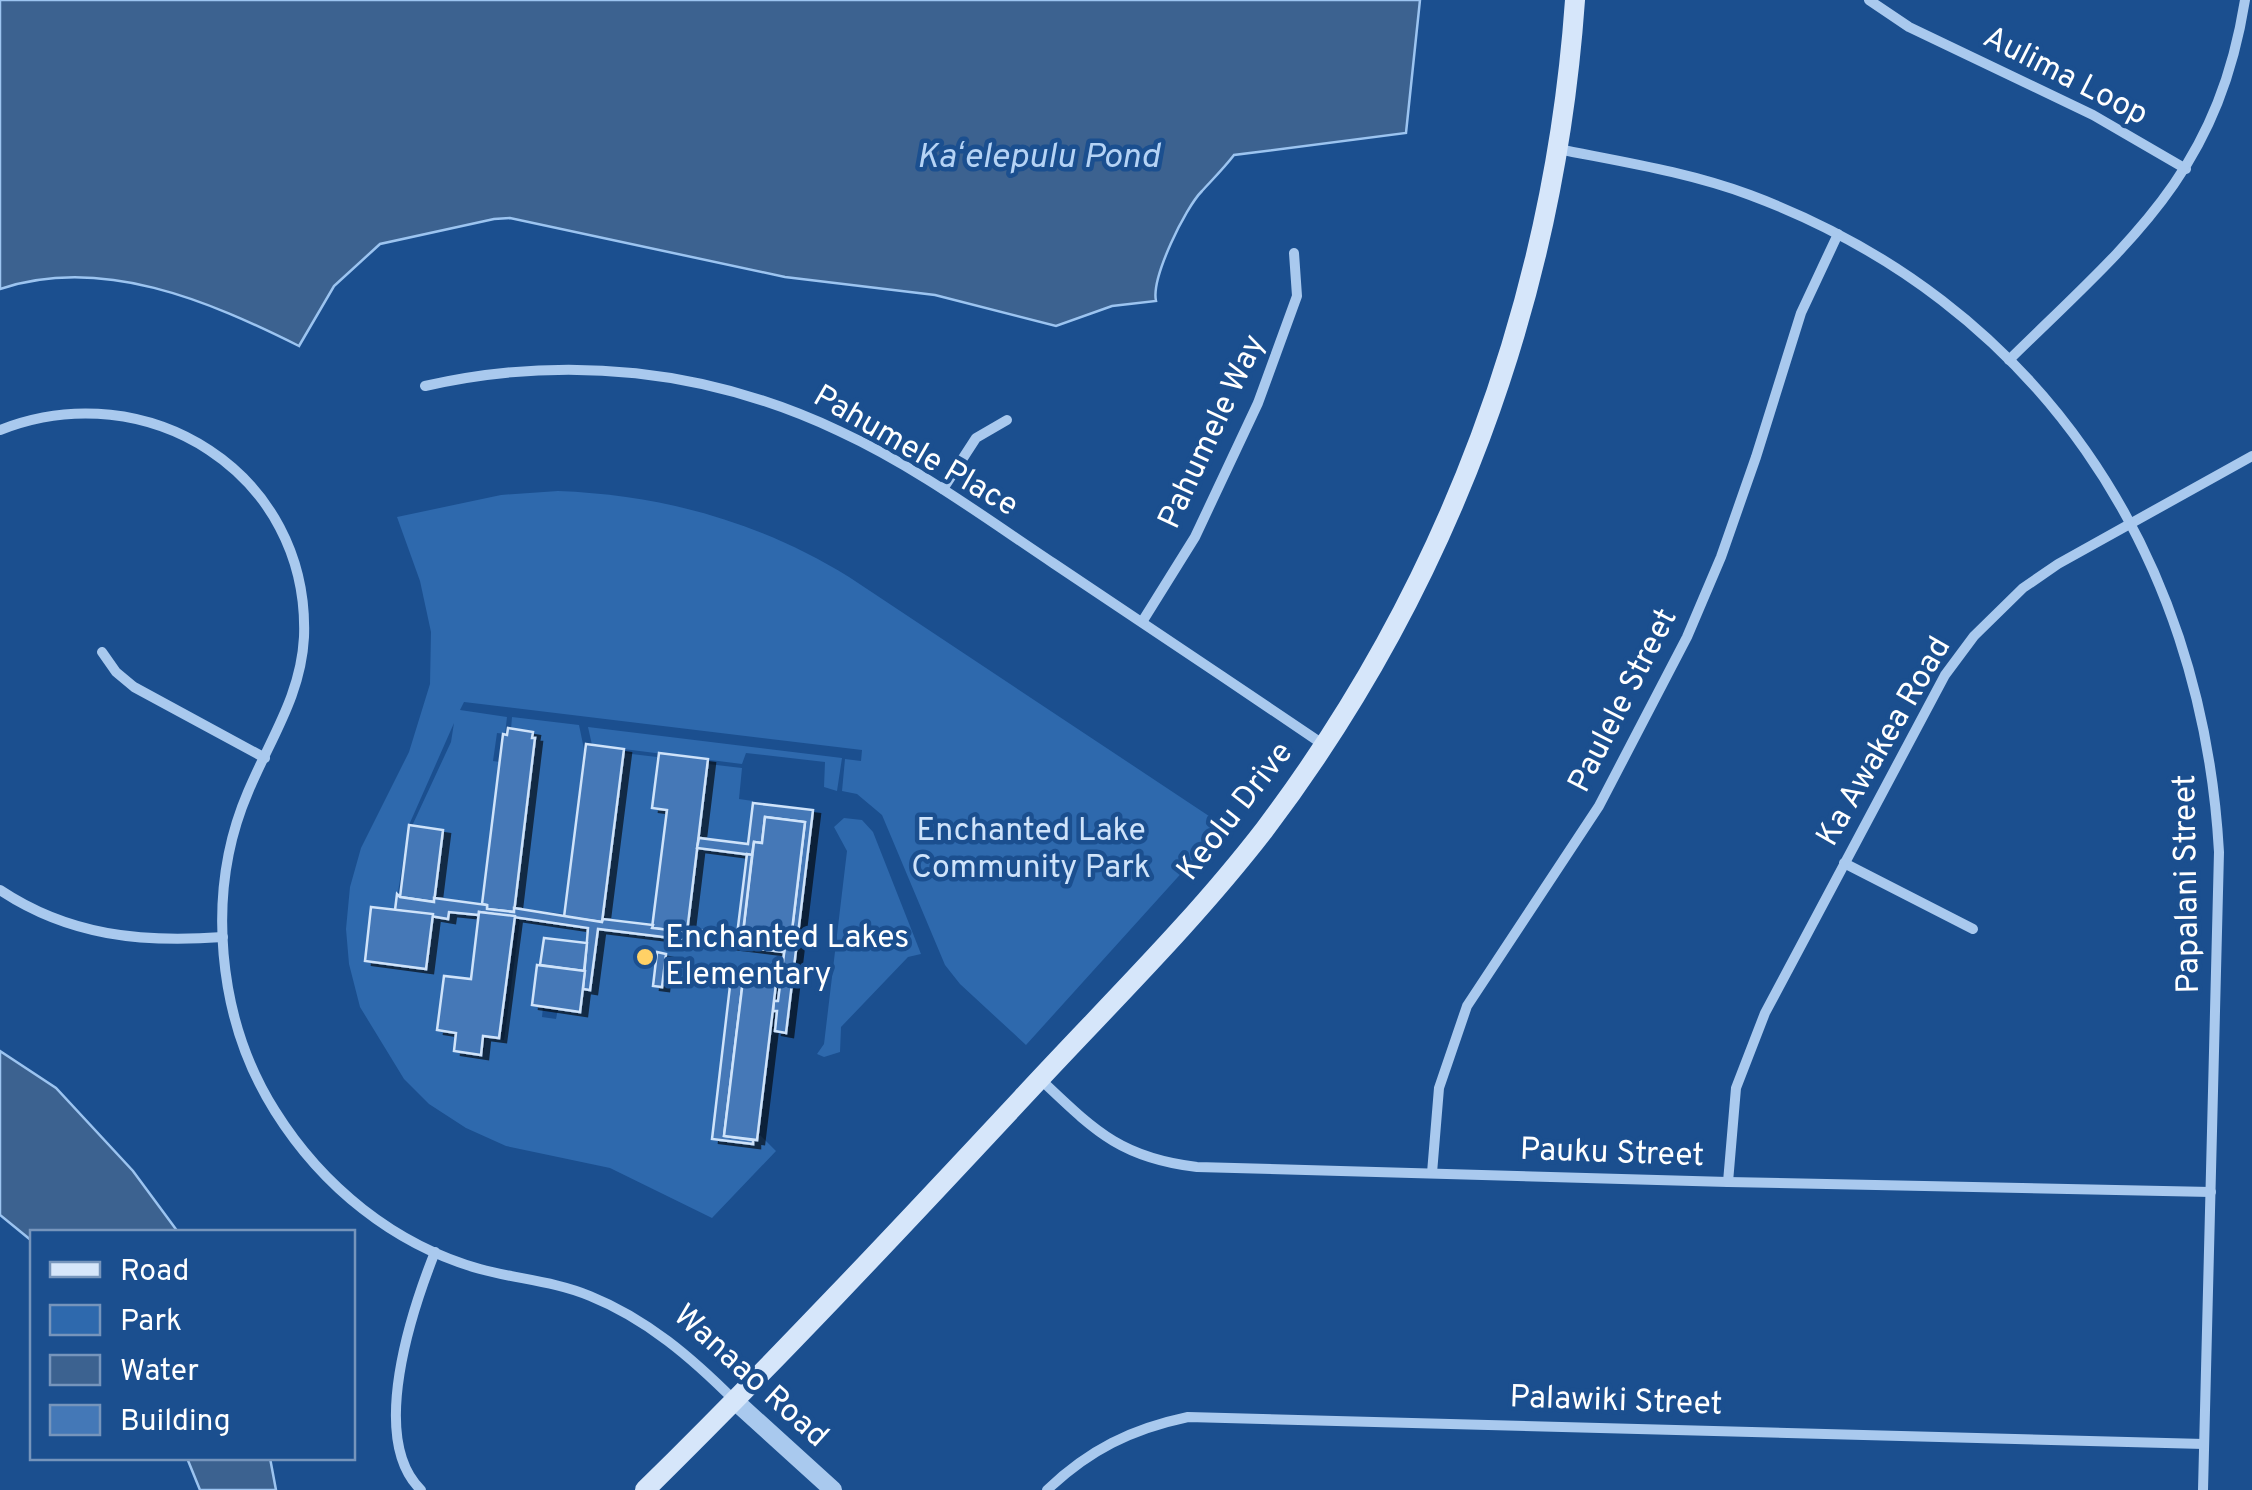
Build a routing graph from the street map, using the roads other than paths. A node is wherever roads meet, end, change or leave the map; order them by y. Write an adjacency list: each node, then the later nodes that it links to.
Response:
1 (1575, 0): 4 (main road, Keolu Drive)
2 (1868, 0): 5 (street, Aulima Loop)
3 (2245, 0): 5 (street)
4 (1558, 149): 6 (street, Papalani Street); 17 (main road, Keolu Drive)
5 (2186, 169): 8 (street)
6 (1838, 234): 8 (street, Papalani Street); 24 (street, Paulele Street)
7 (1294, 253): 15 (street, Pahumele Way)
8 (2009, 360): 14 (street, Papalani Street)
9 (425, 386): 13 (street, Pahumele Place)
10 (1007, 420): 13 (street)
11 (0, 430): 18 (street, Wanaao Road)
12 (2252, 456): 14 (street, Ka Awakea Road)
13 (942, 489): 15 (street, Pahumele Place)
14 (2131, 524): 19 (street, Ka Awakea Road); 26 (street, Papalani Street)
15 (1142, 622): 17 (street, Pahumele Place)
16 (102, 652): 18 (street)
17 (1325, 745): 23 (main road, Keolu Drive)
18 (265, 758): 22 (street, Wanaao Road)
19 (1844, 863): 21 (street); 25 (street, Ka Awakea Road)
20 (0, 890): 22 (street)
21 (1972, 928)
22 (223, 937): 27 (street, Wanaao Road)
23 (1040, 1078): 24 (street, Pauku Street); 28 (main road, Keolu Drive)
24 (1432, 1173): 25 (street, Pauku Street)
25 (1728, 1182): 26 (street, Pauku Street)
26 (2211, 1192): 29 (street, Papalani Street)
27 (435, 1252): 28 (street, Wanaao Road); 30 (street)
28 (735, 1401): 31 (main road, Keolu Drive); 32 (street, Wanaao Road)
29 (2204, 1444): 33 (street, Palawiki Street); 34 (street, Papalani Street)
30 (420, 1490)
31 (645, 1490)
32 (833, 1490)
33 (1047, 1490)
34 (2202, 1490)

